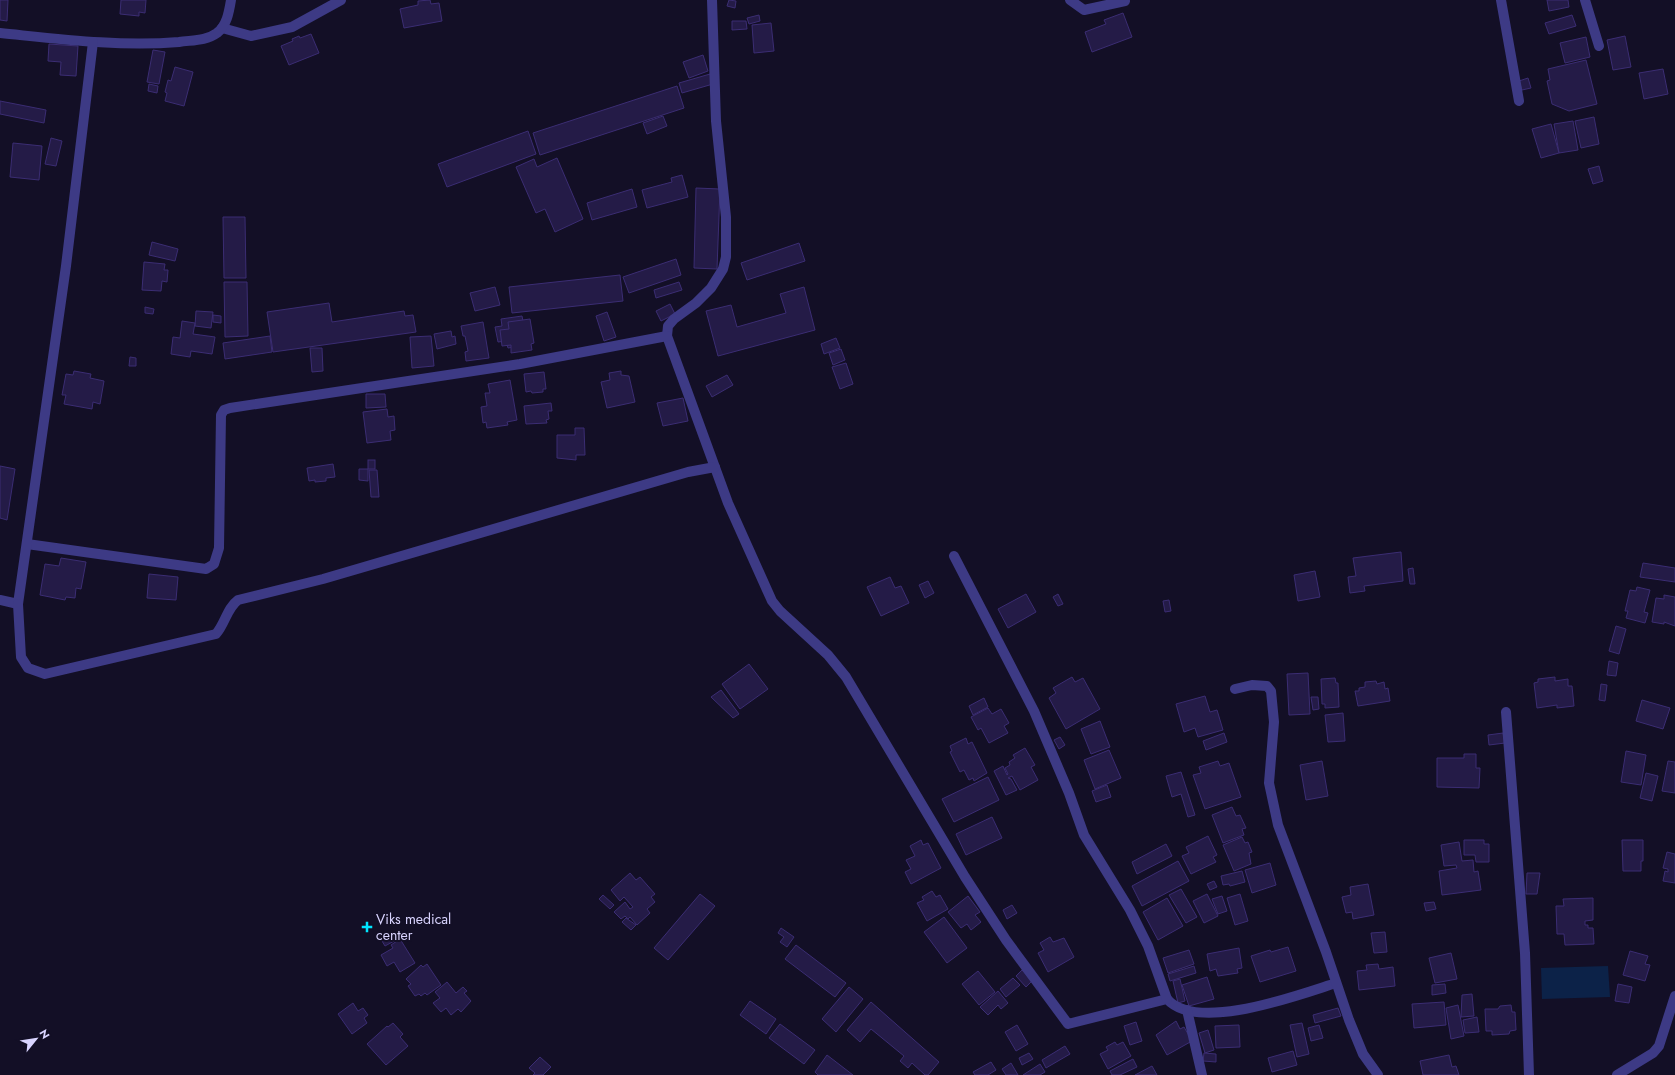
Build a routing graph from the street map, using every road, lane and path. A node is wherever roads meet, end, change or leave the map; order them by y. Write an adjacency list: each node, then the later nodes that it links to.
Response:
1 (231, 0): 8 (street)
2 (341, 0): 8 (street)
3 (712, 0): 13 (street)
4 (1070, 0): 7 (street)
5 (1501, 0): 12 (street)
6 (1585, 0): 11 (street)
7 (1125, 1)
8 (222, 28): 10 (street)
9 (0, 33): 10 (street)
10 (93, 42): 15 (street)
11 (1599, 46)
12 (1519, 101)
13 (667, 336): 14 (street); 15 (street)
14 (715, 468): 18 (street); 23 (street)
15 (27, 544): 18 (street)
16 (954, 556): 23 (street)
17 (0, 600): 18 (street)
18 (18, 604)
19 (1235, 689): 21 (street)
20 (1506, 712): 27 (street)
21 (1336, 983): 24 (street); 26 (street)
22 (1675, 996): 28 (street)
23 (1167, 999): 24 (street)
24 (1187, 1010): 25 (street)
25 (1202, 1075)
26 (1378, 1075)
27 (1529, 1075)
28 (1617, 1075)

